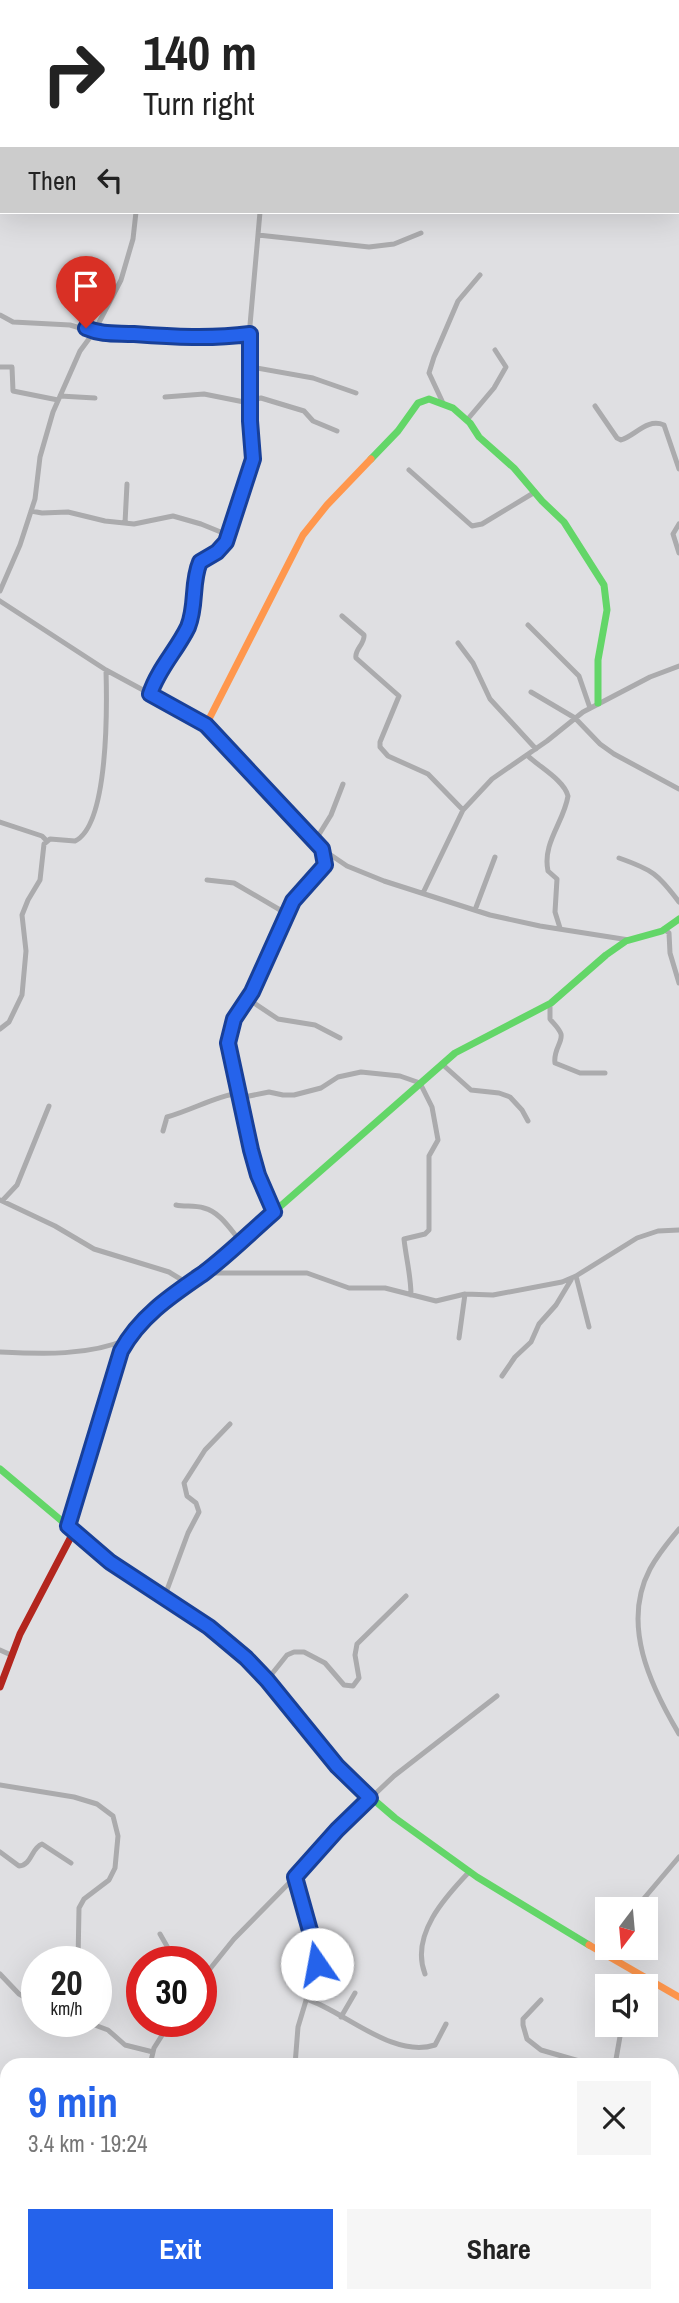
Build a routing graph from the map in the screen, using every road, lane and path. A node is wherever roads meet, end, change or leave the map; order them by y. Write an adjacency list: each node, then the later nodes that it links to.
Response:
1 (136, 214): 7 (street)
2 (260, 214): 4 (street)
3 (421, 233): 4 (street)
4 (258, 235): 8 (street)
5 (480, 275): 17 (street)
6 (0, 315): 7 (street)
7 (94, 332): 8 (street); 14 (street)
8 (250, 334): 11 (street)
9 (495, 349): 19 (street)
10 (0, 367): 14 (street)
11 (251, 367): 12 (street); 16 (street)
12 (356, 393)
13 (165, 397): 16 (street)
14 (59, 398): 15 (street); 25 (street)
15 (95, 398)
16 (250, 401): 20 (street); 28 (street)
17 (443, 403): 19 (main road); 42 (main road)
18 (595, 407): 21 (street)
19 (467, 420): 24 (main road)
20 (337, 431)
21 (679, 469)
22 (409, 470): 24 (street)
23 (127, 484): 26 (street)
24 (535, 492): 39 (main road)
25 (31, 511): 26 (street); 30 (street)
26 (124, 523): 28 (street)
27 (679, 524): 29 (street)
28 (228, 536): 38 (street)
29 (679, 554)
30 (0, 591)
31 (0, 601): 36 (street)
32 (342, 615): 47 (street)
33 (528, 625): 40 (street)
34 (458, 643): 43 (street)
35 (679, 666): 39 (street)
36 (106, 670): 38 (street); 49 (street)
37 (531, 692): 41 (street)
38 (150, 694): 42 (street)
39 (598, 703): 40 (street)
40 (590, 708): 41 (street)
41 (575, 718): 43 (street); 46 (street)
42 (206, 725): 50 (street)
43 (536, 749): 44 (street)
44 (527, 755): 47 (street); 60 (street)
45 (343, 784): 50 (street)
46 (679, 789)
47 (463, 810): 55 (street)
48 (0, 822): 49 (street)
49 (47, 841): 66 (street)
50 (315, 841): 51 (street)
51 (322, 849): 55 (street); 58 (street)
52 (495, 858): 57 (street)
53 (619, 858): 56 (street)
54 (207, 880): 58 (street)
55 (424, 893): 57 (street)
56 (679, 902)
57 (475, 910): 60 (street)
58 (288, 914): 64 (street)
59 (679, 919): 61 (main road)
60 (560, 928): 62 (street)
61 (671, 928): 62 (main road); 63 (street)
62 (629, 940): 65 (main road)
63 (679, 984)
64 (248, 999): 67 (street); 71 (street)
65 (550, 1004): 68 (main road); 69 (street)
66 (0, 1029)
67 (340, 1038)
68 (442, 1064): 70 (main road); 73 (street)
69 (605, 1073)
70 (420, 1083): 71 (street); 77 (main road); 84 (street)
71 (239, 1096): 74 (street); 77 (street)
72 (49, 1106): 75 (street)
73 (528, 1121)
74 (163, 1130)
75 (1, 1200): 82 (street)
76 (176, 1205): 79 (street)
77 (274, 1212): 79 (main road)
78 (679, 1230): 81 (street)
79 (241, 1242): 80 (main road)
80 (202, 1273): 82 (main road); 84 (street)
81 (574, 1277): 83 (street); 85 (street); 89 (street)
82 (187, 1283): 87 (main road)
83 (465, 1294): 84 (street); 86 (street)
84 (411, 1295)
85 (589, 1327)
86 (459, 1338)
87 (128, 1339): 88 (street); 92 (main road)
88 (0, 1352)
89 (502, 1376)
90 (230, 1424): 95 (street)
91 (0, 1469): 92 (main road)
92 (71, 1528): 95 (main road); 97 (main road)
93 (679, 1529): 101 (street)
94 (406, 1596): 98 (street)
95 (164, 1598): 98 (main road)
96 (0, 1650): 97 (street)
97 (11, 1655): 99 (main road)
98 (267, 1680): 103 (main road)
99 (0, 1687)
100 (497, 1696): 103 (street)
101 (679, 1734)
102 (0, 1785): 111 (street)
103 (370, 1798): 107 (main road); 108 (street)
104 (0, 1852): 106 (street)
105 (679, 1857): 109 (street)
106 (71, 1863)
107 (470, 1871): 113 (main road); 117 (street)
108 (295, 1877): 114 (street); 123 (street)
109 (645, 1897)
110 (160, 1934): 112 (street)
111 (78, 1946)
112 (167, 1946)
113 (595, 1948)
114 (217, 1960)
115 (616, 1960): 118 (main road)
116 (0, 1974): 121 (street)
117 (425, 1974)
118 (638, 1974)
119 (658, 1985): 122 (main road)
120 (355, 1993): 125 (street)
121 (21, 1995)
122 (679, 1997)
123 (306, 1998): 125 (street); 132 (street)
124 (541, 2000): 133 (street)
125 (341, 2017): 126 (street)
126 (446, 2024)
127 (112, 2034): 130 (street)
128 (162, 2037): 130 (street)
129 (620, 2037): 134 (street)
130 (153, 2052): 131 (street)
131 (152, 2058)
132 (295, 2058)
133 (569, 2058)
134 (616, 2058)

